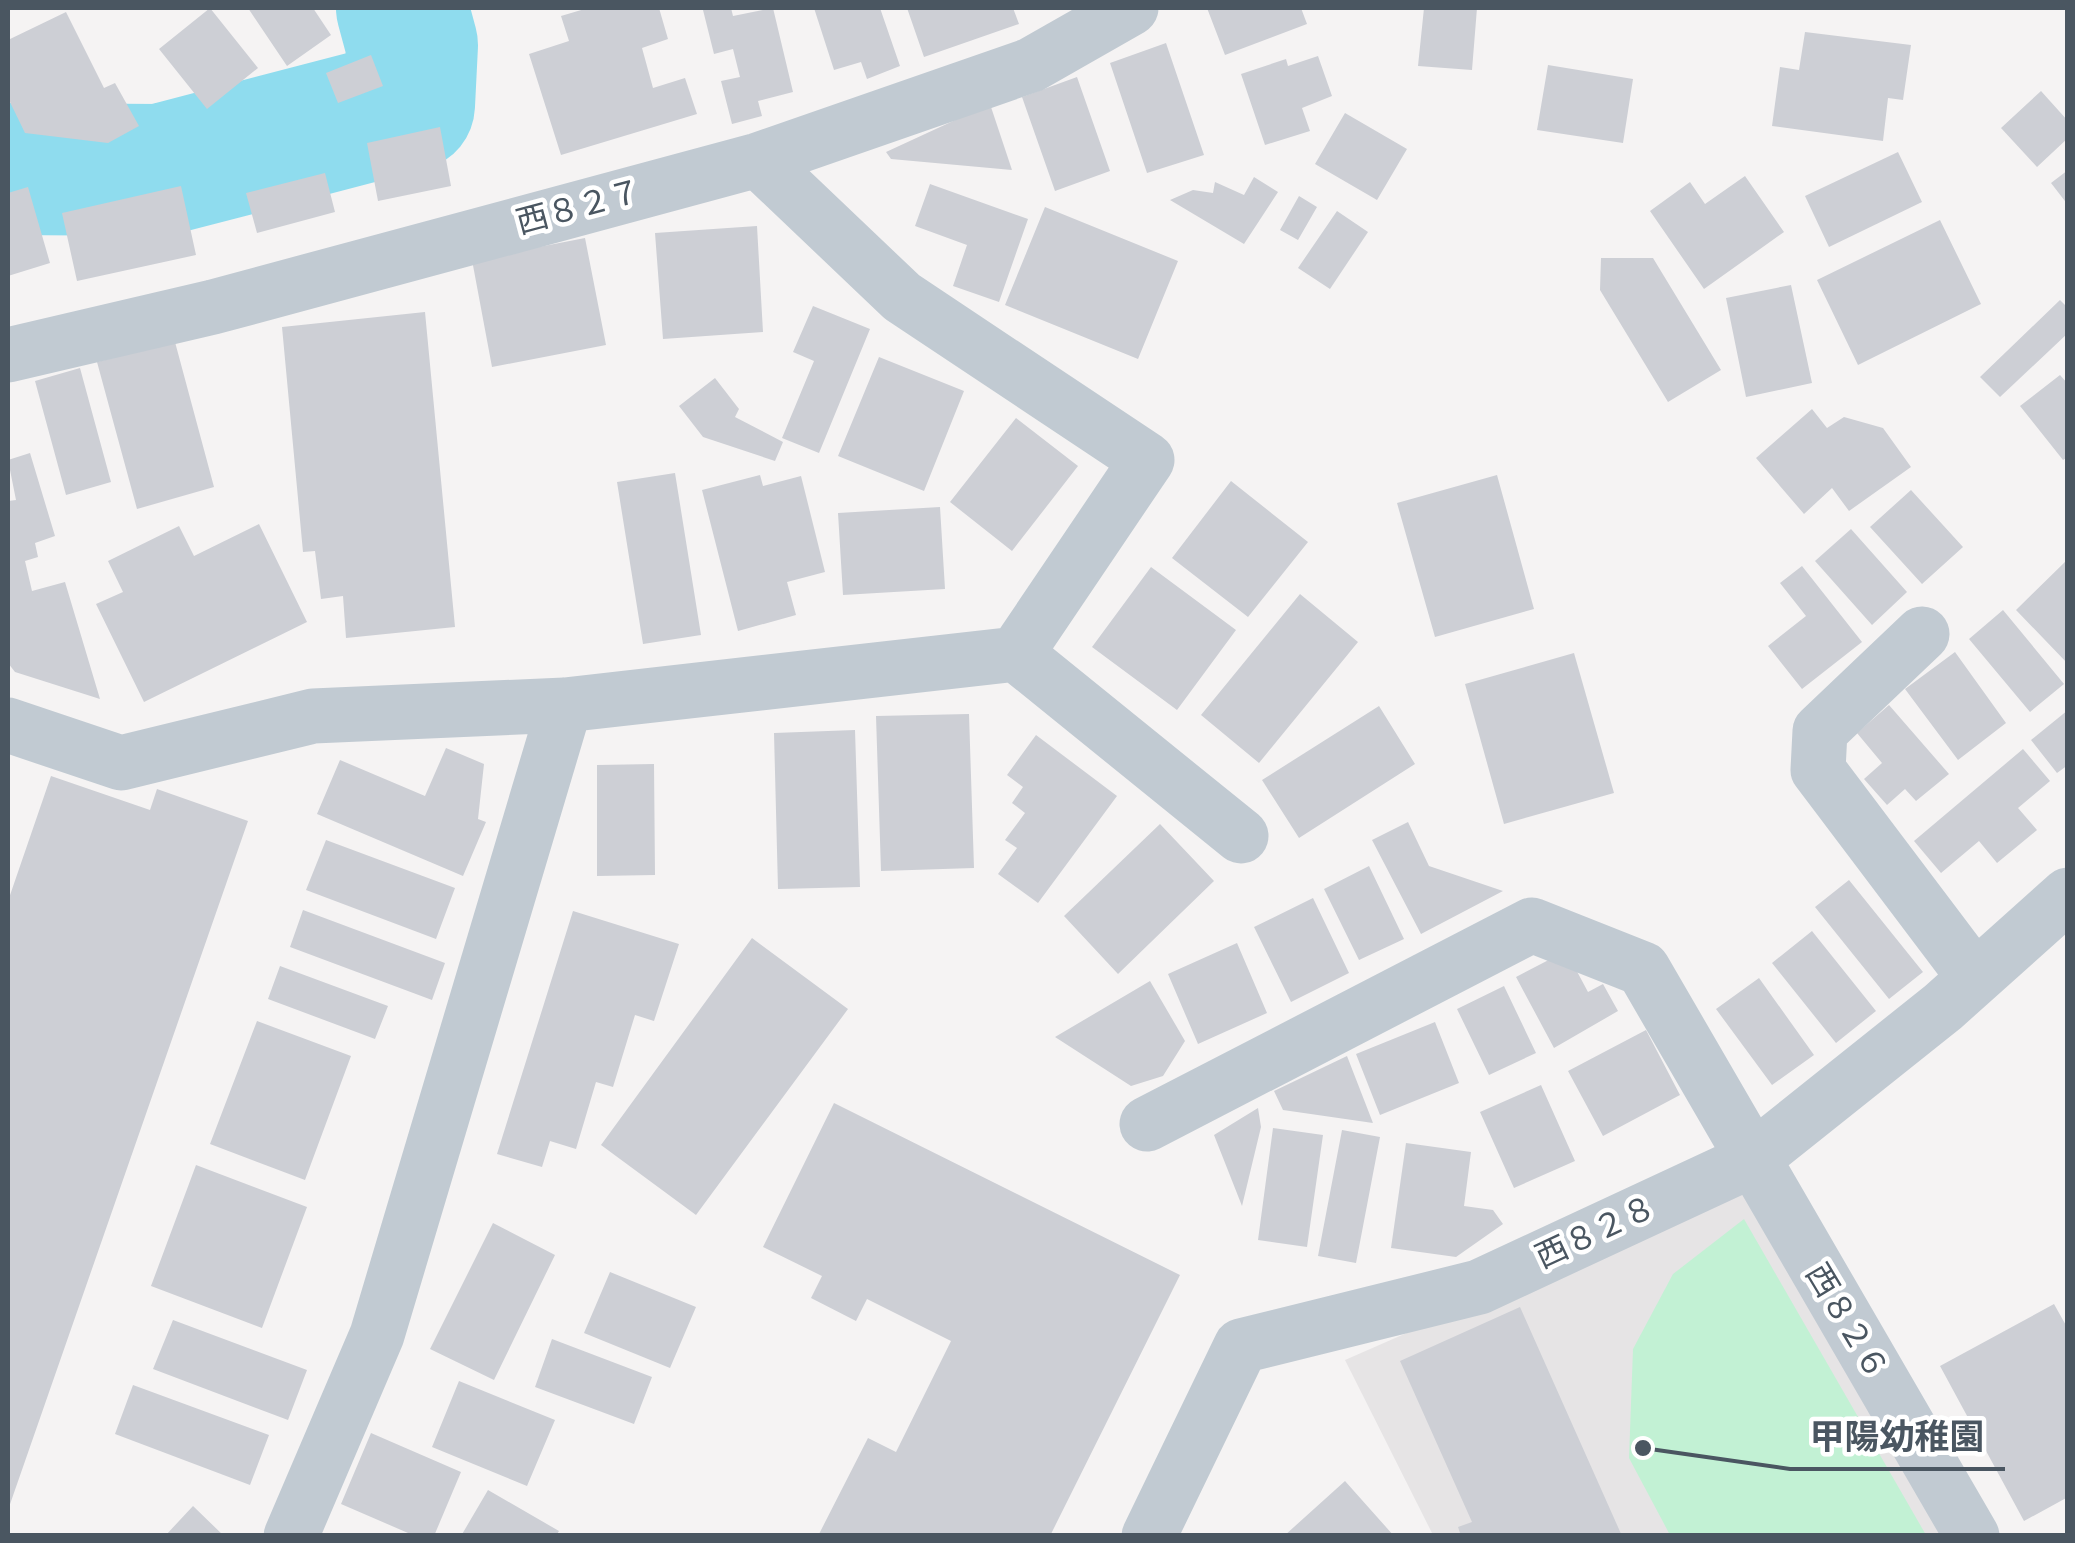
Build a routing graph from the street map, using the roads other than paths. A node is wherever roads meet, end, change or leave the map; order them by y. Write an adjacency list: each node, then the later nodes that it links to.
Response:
1 (1115, 12): 2 (street, 西８２７)
2 (758, 160): 3 (street, 西８２７); 5 (street)
3 (8, 355)
4 (1922, 634): 10 (street)
5 (1016, 654): 6 (street); 8 (street)
6 (565, 704): 7 (street); 13 (street)
7 (8, 725)
8 (1241, 836)
9 (2068, 895): 10 (street, 西８２８)
10 (1976, 978): 12 (street, 西８２８)
11 (1147, 1124): 12 (street, 西８２６)
12 (1750, 1160): 14 (street, 西８２８); 15 (street, 西８２６)
13 (291, 1536)
14 (1149, 1536)
15 (1972, 1536)

